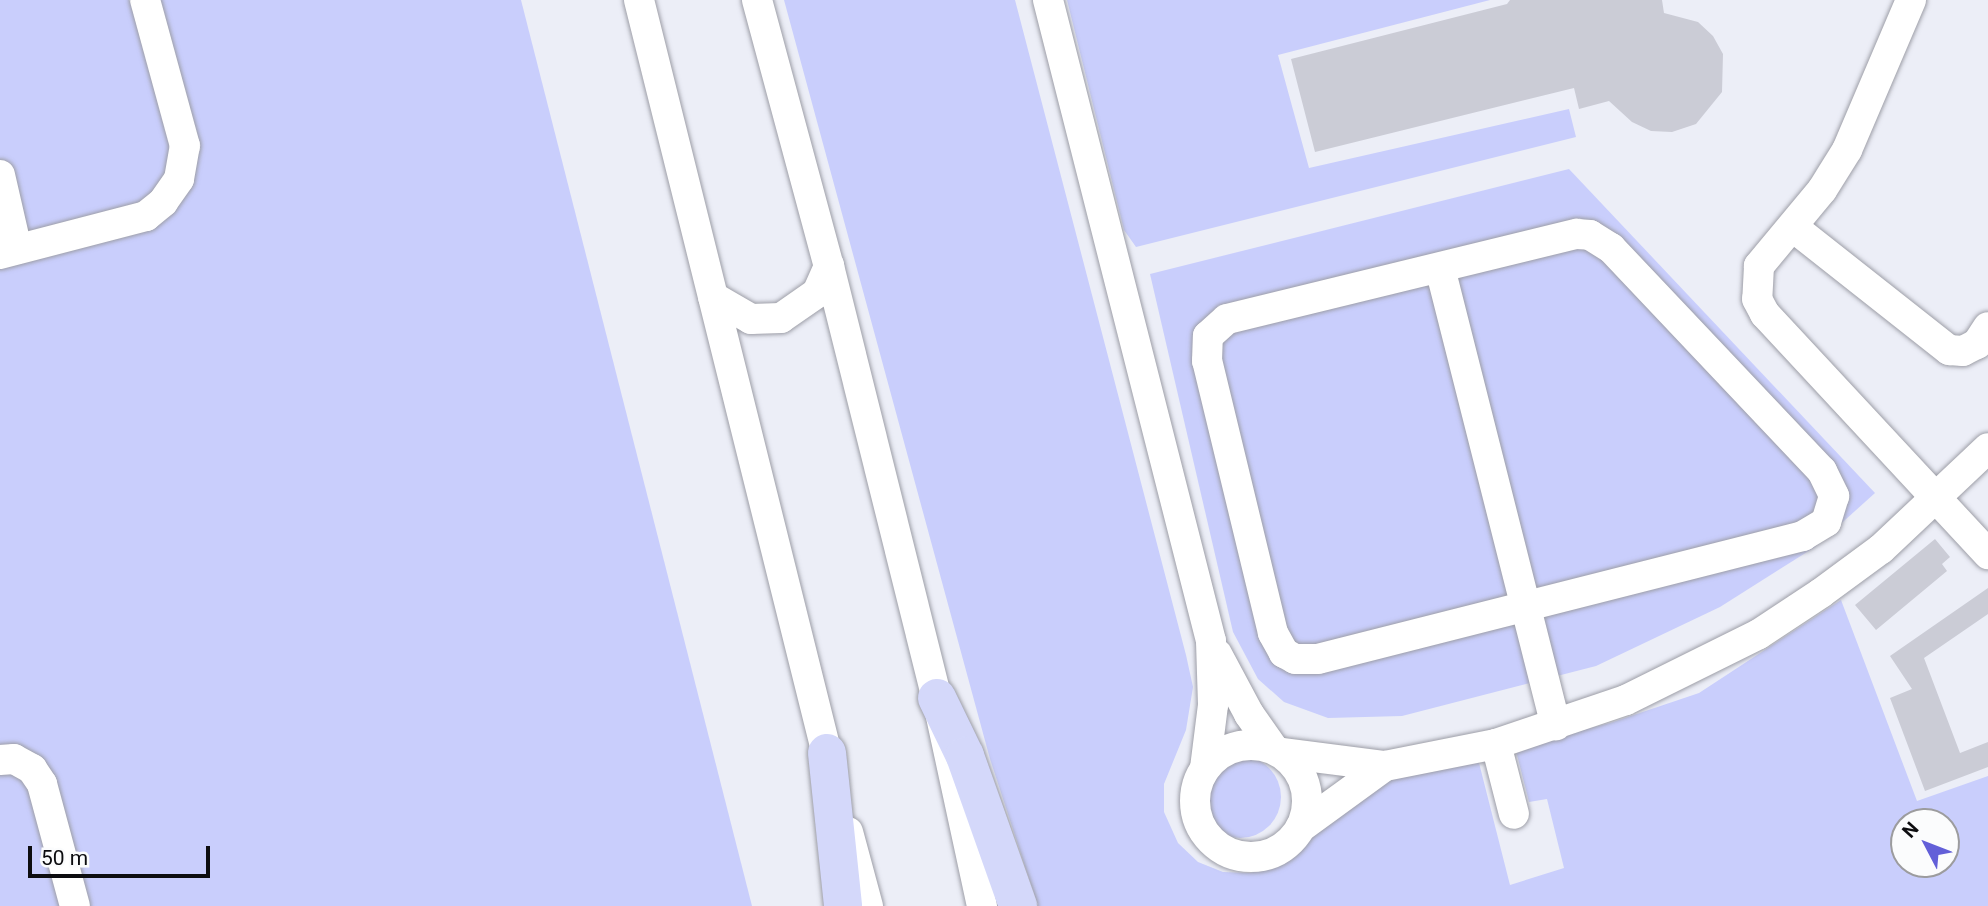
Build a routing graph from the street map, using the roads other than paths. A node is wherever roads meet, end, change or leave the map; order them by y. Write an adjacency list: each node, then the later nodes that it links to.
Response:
1 (145, 0): 8 (street)
2 (639, 0): 11 (street)
3 (757, 0): 9 (street)
4 (1048, 0): 17 (street)
5 (1911, 0): 7 (street)
6 (1, 181): 8 (street)
7 (1793, 227): 12 (street); 14 (street)
8 (9, 251)
9 (829, 266): 11 (street); 18 (street)
10 (1440, 268): 16 (street); 16 (street); 16 (street)
11 (713, 297): 22 (street)
12 (1988, 327)
13 (1988, 448): 14 (street)
14 (1937, 499): 15 (street); 19 (street)
15 (1988, 554)
16 (1528, 606): 19 (street)
17 (1211, 640): 21 (street); 25 (street)
18 (937, 698): 31 (street); 32 (main road)
19 (1556, 726): 20 (street)
20 (1496, 744): 24 (street); 26 (street)
21 (1277, 750): 24 (street); 25 (street); 27 (street)
22 (827, 753): 29 (main road); 30 (street)
23 (0, 760): 28 (street)
24 (1385, 766): 27 (street)
25 (1205, 768): 27 (street)
26 (1514, 814)
27 (1301, 827)
28 (75, 906)
29 (843, 906)
30 (868, 906)
31 (982, 906)
32 (1018, 906)

